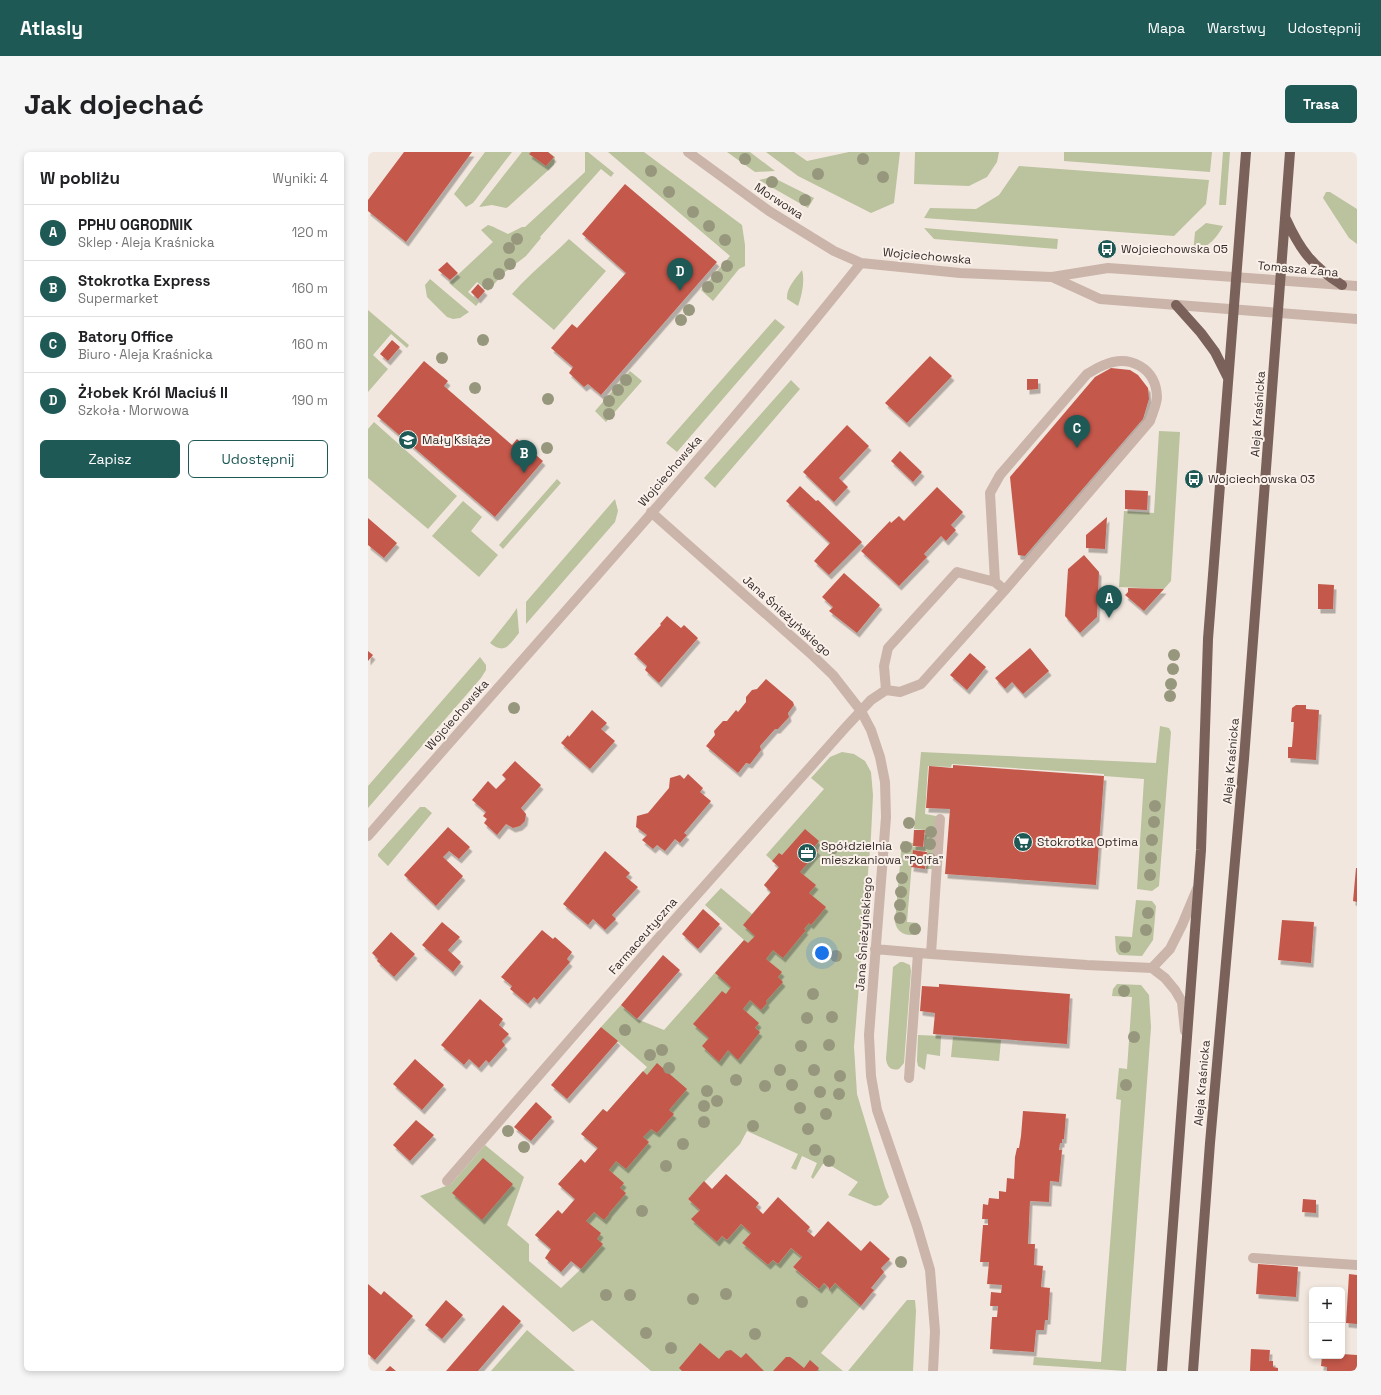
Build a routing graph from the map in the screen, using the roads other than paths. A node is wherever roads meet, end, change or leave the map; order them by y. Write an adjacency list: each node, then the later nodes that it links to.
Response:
1 (688, 152): 5 (street, Morwowa)
2 (1246, 152): 7 (main road, Aleja Kraśnicka)
3 (1290, 152): 4 (main road, Aleja Kraśnicka)
4 (1285, 217): 8 (main road, Aleja Kraśnicka); 9 (main road)
5 (861, 263): 6 (street, Wojciechowska); 16 (street, Wojciechowska)
6 (1052, 277): 7 (street, Wojciechowska); 11 (street, Wojciechowska)
7 (1236, 277): 8 (street, Tomasza Zana); 12 (main road, Aleja Kraśnicka)
8 (1281, 281): 9 (street, Tomasza Zana); 13 (main road, Aleja Kraśnicka)
9 (1342, 285): 10 (street, Tomasza Zana)
10 (1357, 286)
11 (1176, 306): 12 (street, Wojciechowska); 15 (main road)
12 (1234, 309): 13 (street, Wojciechowska); 15 (main road, Aleja Kraśnicka)
13 (1278, 312): 14 (street); 35 (main road, Aleja Kraśnicka)
14 (1357, 319)
15 (1228, 378): 23 (main road, Aleja Kraśnicka)
16 (651, 512): 20 (street, Jana Śnieżyńskiego); 22 (street, Wojciechowska)
17 (995, 582): 18 (street); 18 (street); 19 (street)
18 (1005, 590): 19 (street)
19 (886, 690): 20 (street, Farmaceutyczna)
20 (861, 711): 24 (street, Jana Śnieżyńskiego); 30 (street, Farmaceutyczna)
21 (940, 819): 26 (street)
22 (368, 836)
23 (1198, 885): 27 (street); 28 (main road, Aleja Kraśnicka)
24 (875, 949): 25 (street); 33 (street, Jana Śnieżyńskiego)
25 (918, 953): 26 (street); 29 (street)
26 (931, 954): 27 (street)
27 (1152, 968): 28 (street)
28 (1186, 1042): 34 (main road, Aleja Kraśnicka)
29 (909, 1078)
30 (447, 1181)
31 (1253, 1258): 32 (street)
32 (1357, 1265)
33 (933, 1371)
34 (1162, 1371)
35 (1193, 1371)

